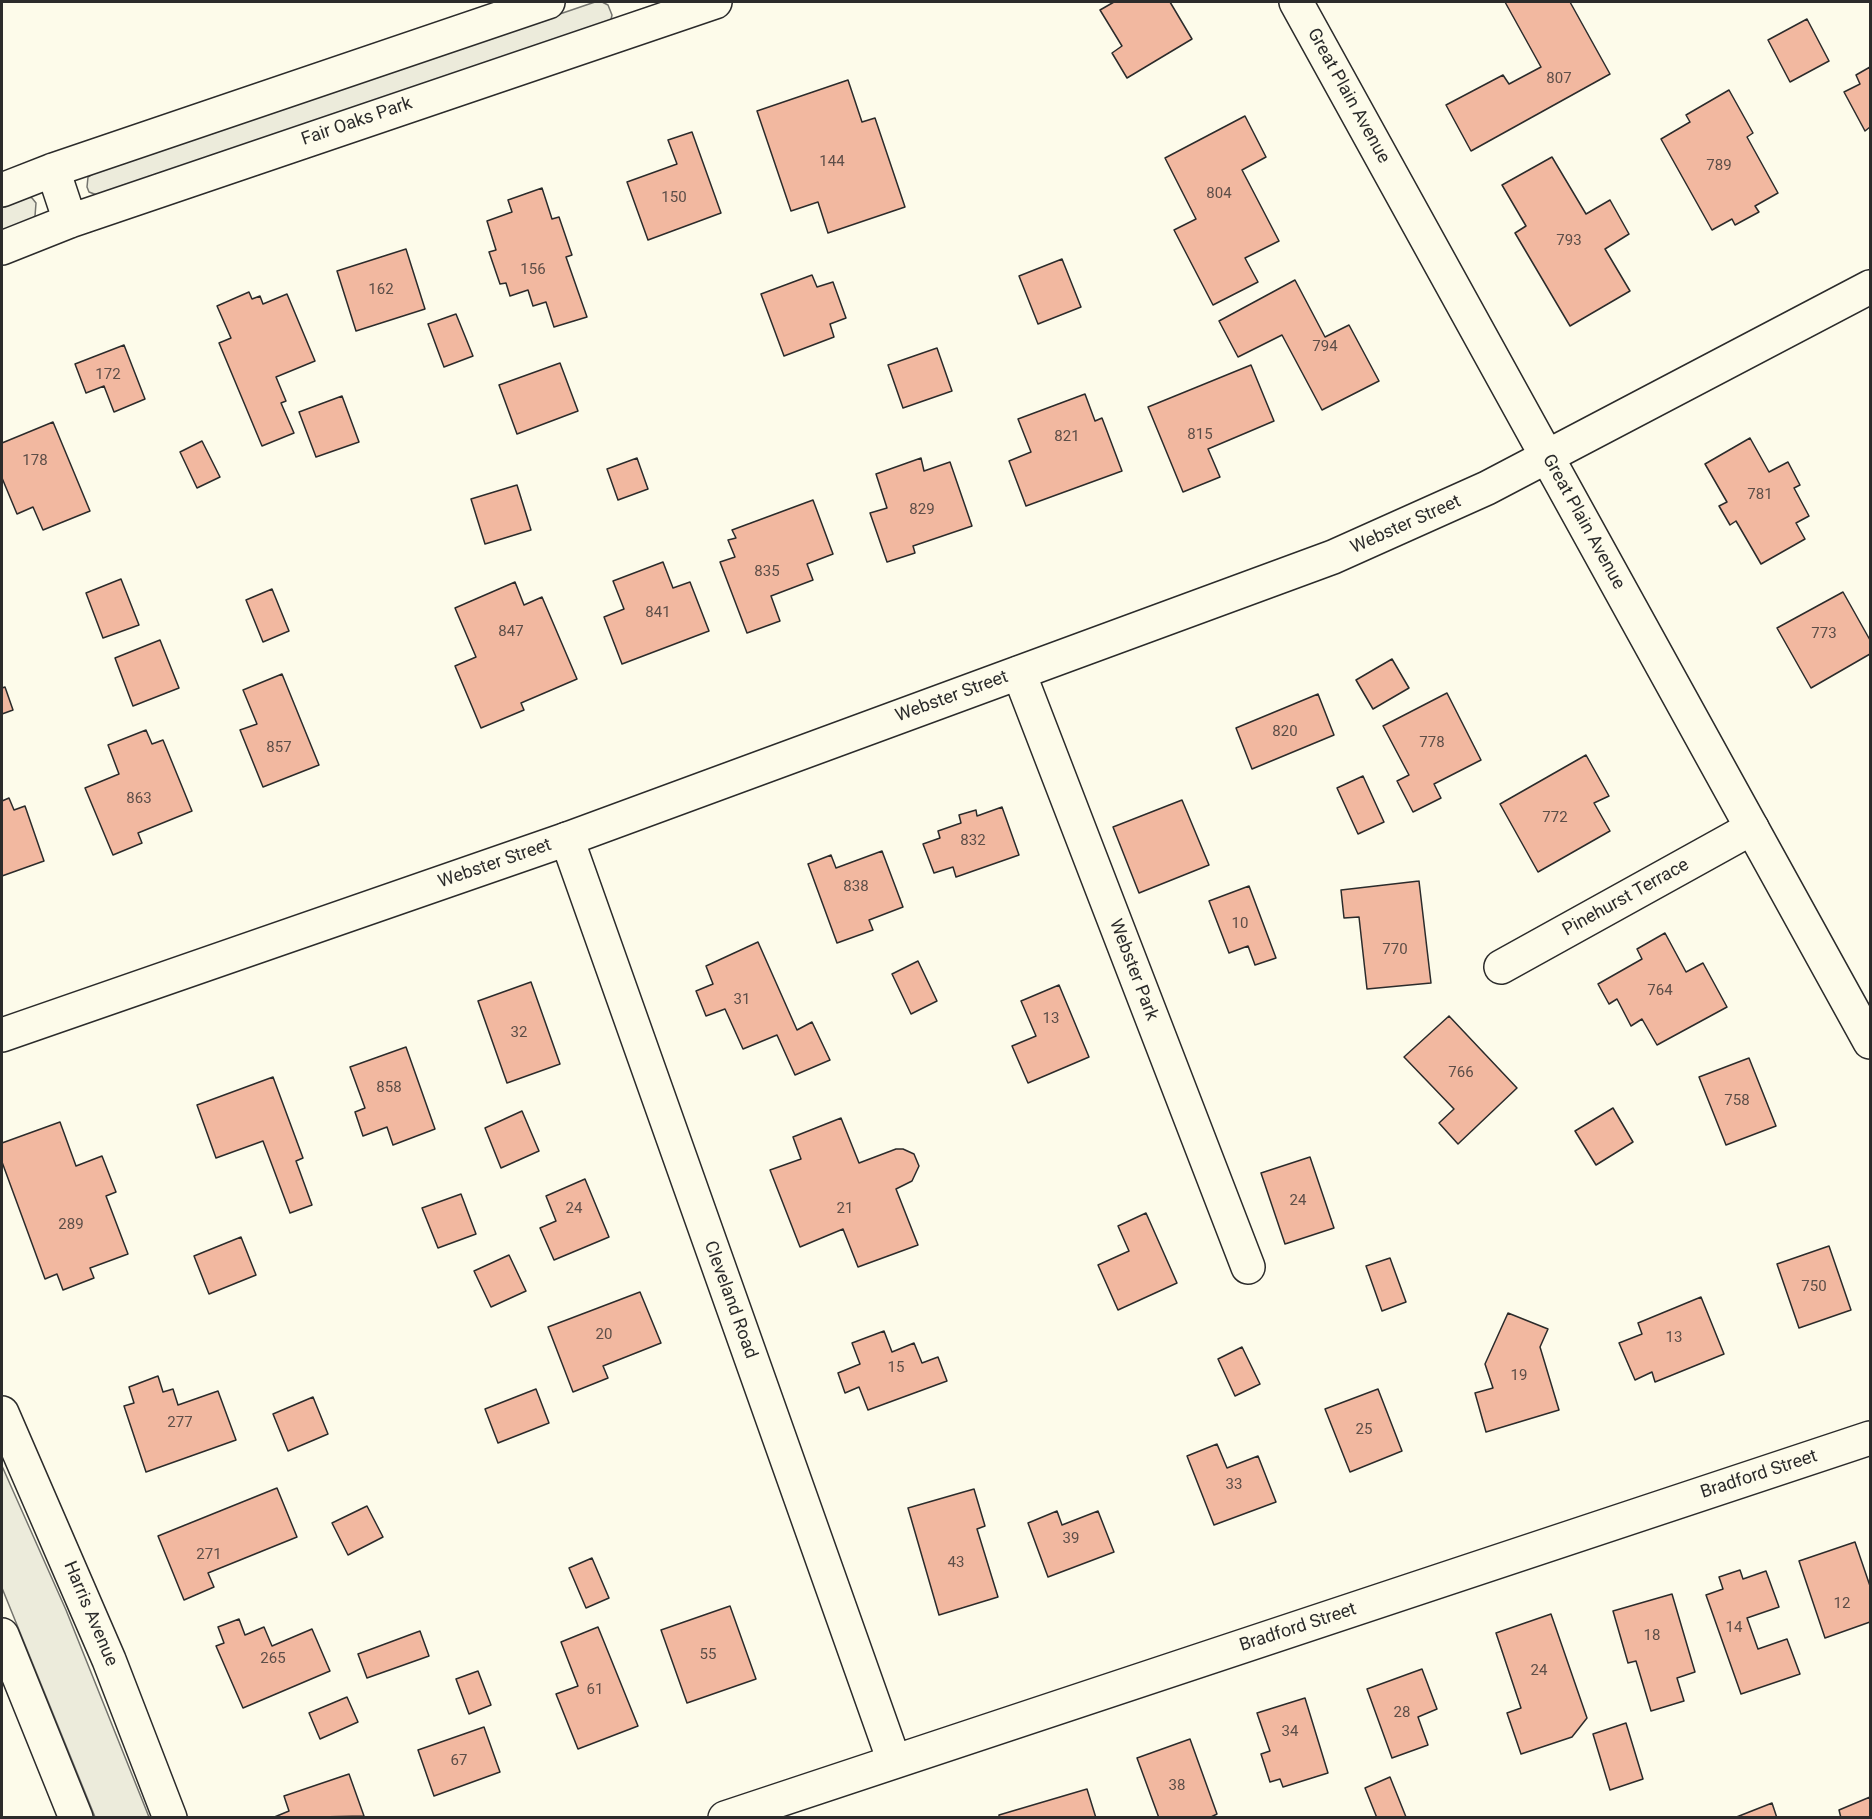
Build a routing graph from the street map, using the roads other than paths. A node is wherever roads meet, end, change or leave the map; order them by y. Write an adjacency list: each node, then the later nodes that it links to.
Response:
1 (549, 2): 5 (street)
2 (715, 2): 4 (street, Fair Oaks Park)
3 (1296, 2): 10 (street, Great Plain Avenue)
4 (639, 14): 7 (street, Fair Oaks Park)
5 (53, 170): 6 (street); 7 (street)
6 (2, 190)
7 (70, 221): 8 (street, Fair Oaks Park)
8 (2, 249)
9 (1870, 287): 10 (street, Webster Street)
10 (1547, 457): 11 (street, Webster Street); 12 (street, Great Plain Avenue)
11 (1019, 672): 13 (street, Webster Street); 17 (street, Webster Park)
12 (1752, 828): 14 (street, Pinehurst Terrace); 16 (street, Great Plain Avenue)
13 (567, 839): 15 (street, Webster Street); 21 (street, Cleveland Road)
14 (1501, 967)
15 (2, 1035)
16 (1870, 1042)
17 (1248, 1267)
18 (2, 1413): 23 (street, Harris Avenue)
19 (1870, 1438): 21 (street, Bradford Street)
20 (2, 1635): 22 (street)
21 (894, 1761): 24 (street, Bradford Street)
22 (76, 1818)
23 (170, 1818)
24 (725, 1818)

